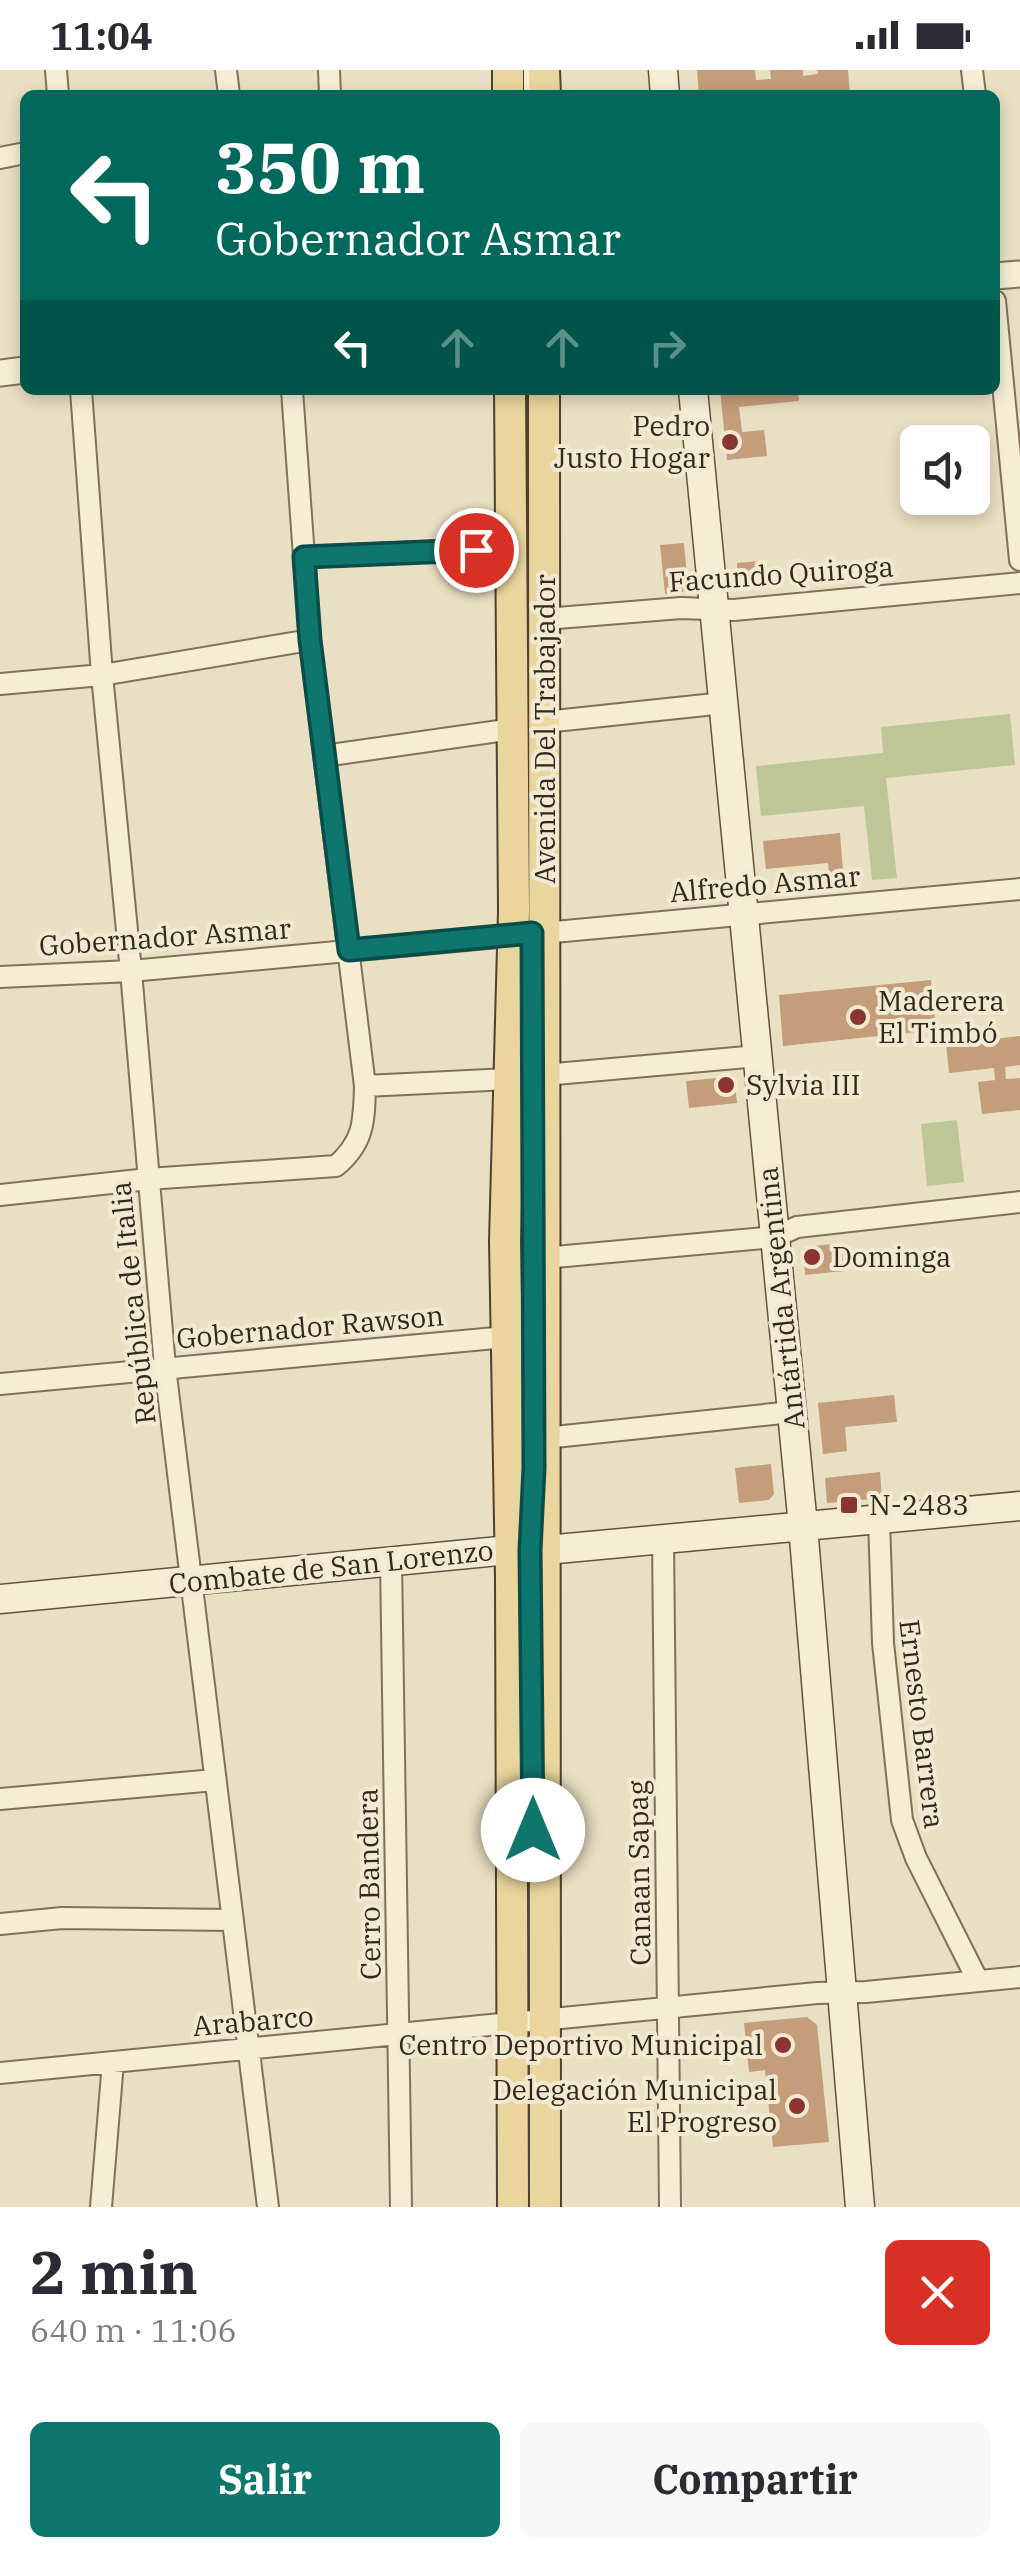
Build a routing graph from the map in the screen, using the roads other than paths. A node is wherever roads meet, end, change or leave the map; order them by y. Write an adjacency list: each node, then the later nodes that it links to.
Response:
1 (1000, 353): 10 (street)
2 (81, 395): 15 (street, República de Italia)
3 (292, 395): 9 (street)
4 (510, 395): 8 (main road, Avenida Del Trabajador)
5 (520, 395): 23 (lane)
6 (544, 395): 13 (main road, Avenida Del Trabajador)
7 (693, 395): 12 (main road, Antártida Argentina)
8 (510, 548): 9 (street); 19 (main road, Avenida Del Trabajador)
9 (304, 557): 14 (street)
10 (1020, 560)
11 (1020, 583): 12 (street, Facundo Quiroga)
12 (714, 610): 13 (street, Facundo Quiroga); 17 (main road, Antártida Argentina)
13 (545, 620): 18 (main road, Avenida Del Trabajador)
14 (310, 640): 15 (street); 20 (street)
15 (102, 675): 16 (street); 25 (street, República de Italia)
16 (0, 684)
17 (724, 703): 18 (street); 22 (main road, Antártida Argentina)
18 (545, 722): 23 (main road, Avenida Del Trabajador)
19 (512, 729): 20 (street); 23 (main road, Avenida Del Trabajador)
20 (324, 756): 24 (street)
21 (1020, 889): 22 (street, Alfredo Asmar)
22 (744, 914): 23 (street, Alfredo Asmar); 28 (main road, Antártida Argentina)
23 (530, 936): 24 (street, Gobernador Asmar); 27 (lane); 29 (main road, Avenida Del Trabajador); 41 (lane)
24 (349, 950): 25 (street, Gobernador Asmar); 30 (street)
25 (132, 971): 26 (street, Gobernador Asmar); 31 (street, República de Italia)
26 (0, 976)
27 (523, 1042)
28 (758, 1056): 29 (street); 34 (main road, Antártida Argentina)
29 (525, 1074): 30 (street); 35 (main road, Avenida Del Trabajador); 36 (main road, Avenida Del Trabajador); 40 (lane)
30 (366, 1086): 31 (street)
31 (148, 1180): 32 (street); 37 (street, República de Italia)
32 (0, 1195)
33 (1020, 1202): 34 (street)
34 (774, 1237): 35 (street); 39 (main road, Antártida Argentina)
35 (544, 1258): 40 (main road, Avenida Del Trabajador)
36 (506, 1338): 37 (street, Gobernador Rawson); 47 (main road, Avenida Del Trabajador)
37 (166, 1367): 38 (street, Gobernador Rawson); 49 (street, República de Italia)
38 (0, 1384)
39 (792, 1412): 40 (street); 45 (main road, Antártida Argentina)
40 (534, 1445): 47 (main road, Avenida Del Trabajador)
41 (533, 1504)
42 (1020, 1506): 43 (main road, Combate de San Lorenzo)
43 (879, 1519): 45 (main road, Combate de San Lorenzo); 57 (street, Ernesto Barrera)
44 (522, 1520): 47 (lane)
45 (803, 1526): 46 (main road, Combate de San Lorenzo); 58 (main road, Antártida Argentina)
46 (663, 1539): 47 (main road, Combate de San Lorenzo); 59 (street, Canaan Sapag)
47 (528, 1549): 48 (main road, Combate de San Lorenzo); 60 (main road, Avenida Del Trabajador)
48 (392, 1561): 49 (main road, Combate de San Lorenzo); 61 (street, Cerro Bandera)
49 (190, 1581): 50 (main road, Combate de San Lorenzo); 52 (street, República de Italia)
50 (0, 1599)
51 (532, 1744): 60 (lane)
52 (215, 1780): 53 (street); 54 (street, República de Italia)
53 (0, 1799)
54 (232, 1920): 55 (street); 62 (street, República de Italia)
55 (0, 1924)
56 (1020, 1976): 57 (street, Arabarco)
57 (978, 1981): 58 (street, Arabarco)
58 (842, 1992): 59 (street, Arabarco); 73 (main road, Antártida Argentina)
59 (668, 2008): 60 (street, Arabarco); 72 (street, Canaan Sapag)
60 (529, 2021): 61 (street, Arabarco); 68 (main road, Avenida Del Trabajador); 69 (lane); 70 (lane); 71 (main road, Avenida Del Trabajador)
61 (399, 2034): 62 (street, Arabarco); 67 (street, Cerro Bandera)
62 (248, 2049): 63 (street, Arabarco); 66 (street, República de Italia)
63 (113, 2062): 64 (street, Arabarco); 65 (street)
64 (0, 2073)
65 (102, 2207)
66 (268, 2207)
67 (401, 2207)
68 (513, 2207)
69 (523, 2207)
70 (534, 2207)
71 (545, 2207)
72 (670, 2207)
73 (860, 2207)

